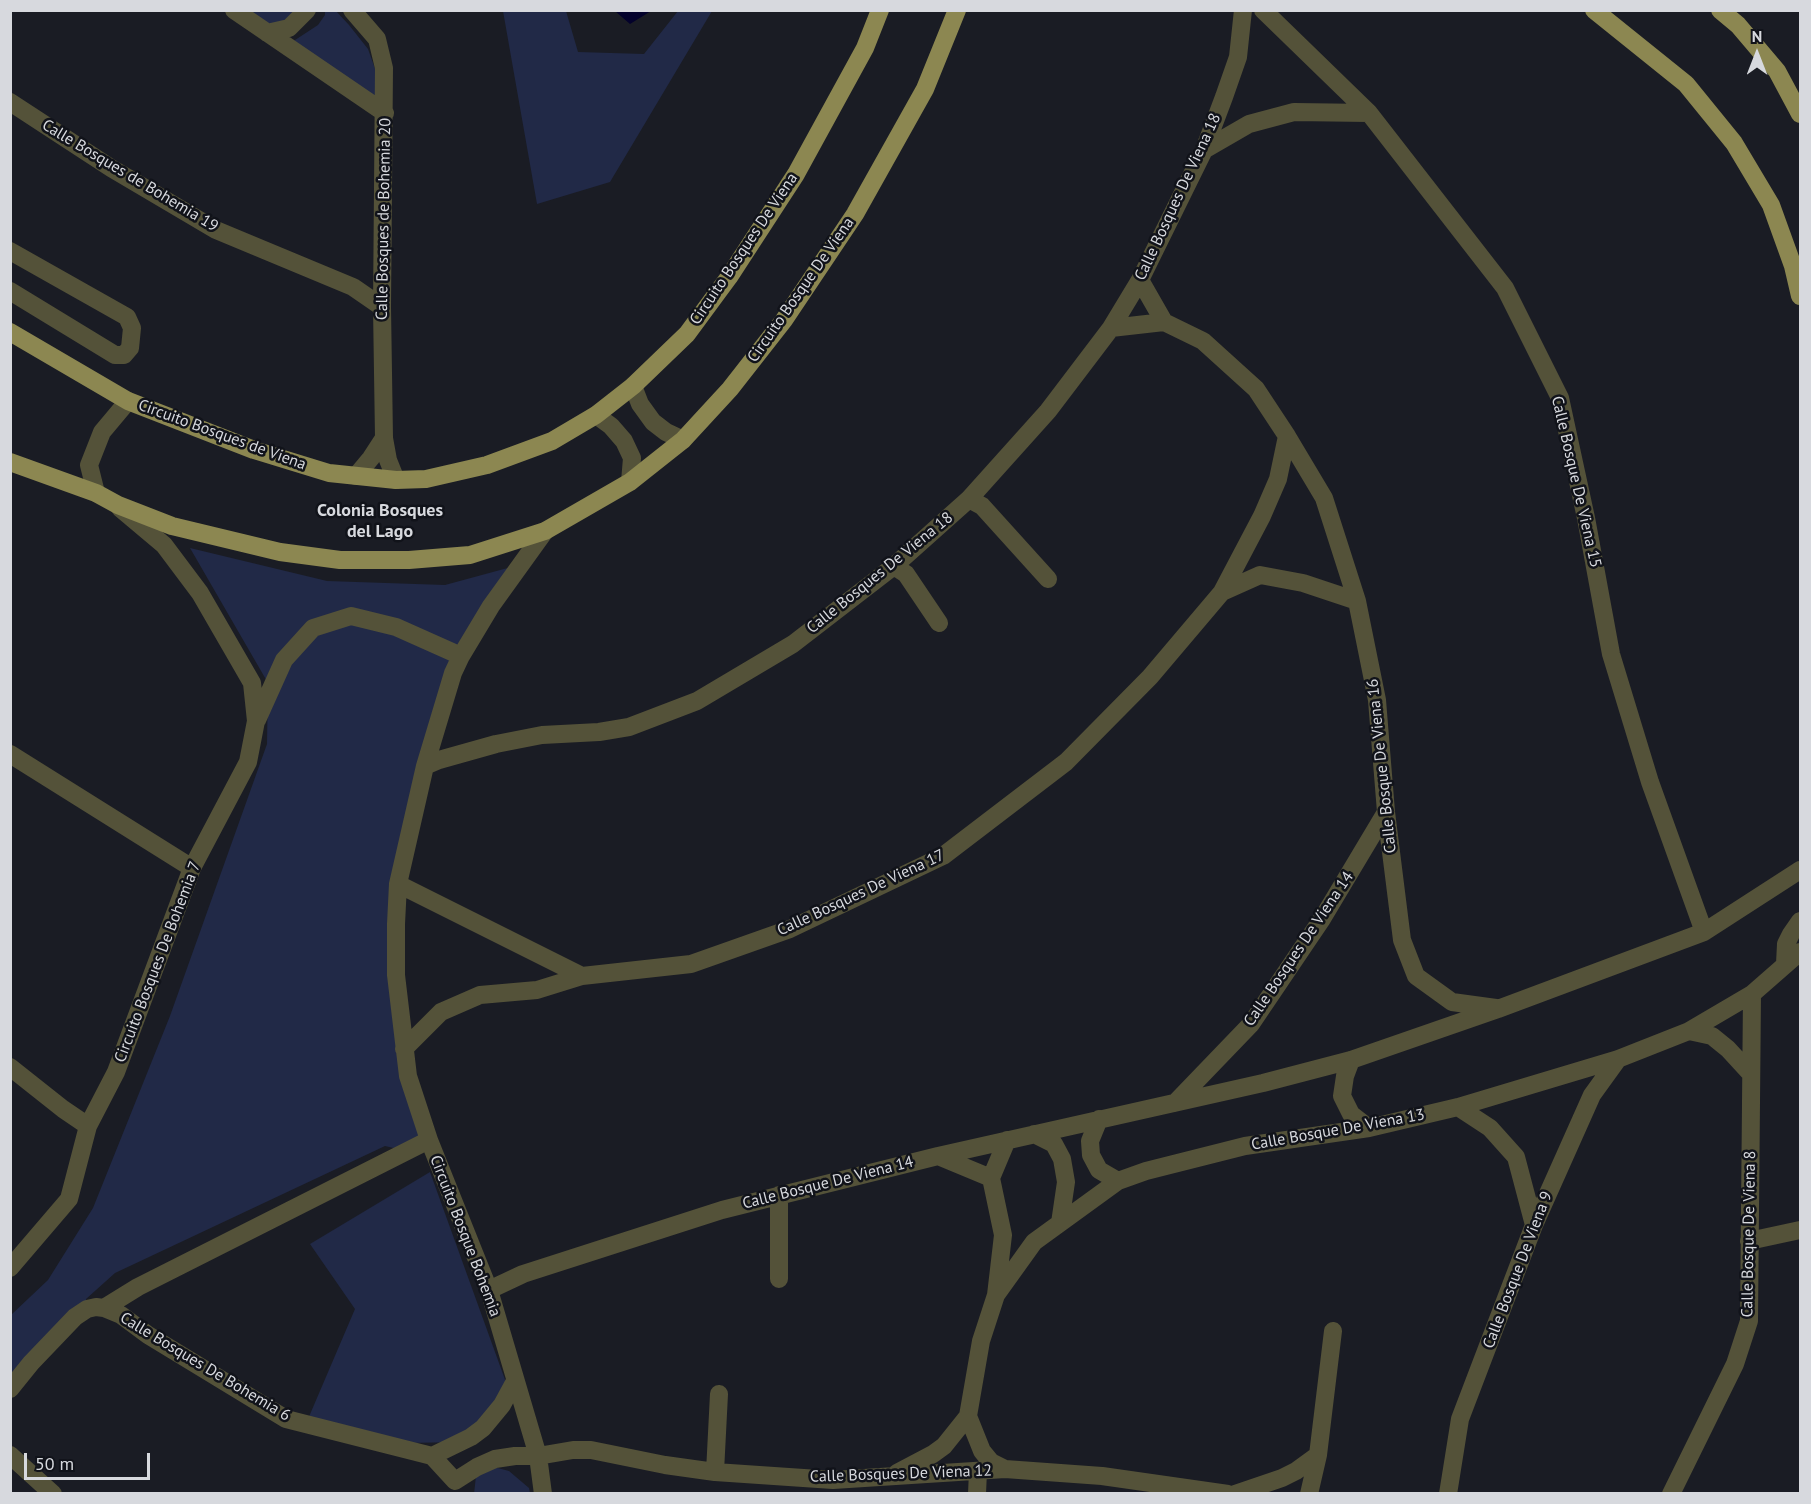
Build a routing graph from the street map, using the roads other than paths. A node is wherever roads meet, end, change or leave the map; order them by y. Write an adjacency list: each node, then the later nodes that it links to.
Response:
1 (234, 10): 10 (street)
2 (307, 10): 10 (street)
3 (352, 10): 12 (street, Calle Bosques de Bohemia 20)
4 (880, 10): 24 (main road, Circuito Bosques De Viena)
5 (957, 10): 29 (main road, Circuito Bosque De Viena)
6 (1243, 10): 15 (street, Calle Bosques De Viena 18)
7 (1263, 10): 13 (street, Calle Bosque De Viena 15)
8 (1594, 10): 19 (main road)
9 (1720, 10): 14 (main road)
10 (267, 33): 12 (street)
11 (10, 102): 20 (street, Calle Bosques de Bohemia 19)
12 (385, 113): 20 (street, Calle Bosques de Bohemia 20)
13 (1368, 113): 15 (street); 54 (street, Calle Bosque De Viena 15)
14 (1800, 114)
15 (1204, 150): 17 (street, Calle Bosques De Viena 18)
16 (10, 251): 18 (street)
17 (1140, 280): 21 (street); 22 (street, Calle Bosques De Viena 18)
18 (10, 291)
19 (1800, 296)
20 (382, 306): 28 (street, Calle Bosques de Bohemia 20)
21 (1164, 322): 22 (street); 27 (street, Calle Bosque De Viena 16)
22 (1111, 328): 36 (street, Calle Bosques De Viena 18)
23 (10, 332): 25 (main road, Circuito Bosques de Viena)
24 (633, 386): 26 (main road, Circuito Bosques De Viena); 29 (street)
25 (128, 401): 32 (main road, Circuito Bosques de Viena); 35 (street)
26 (596, 415): 30 (main road, Circuito Bosques De Viena); 34 (street)
27 (1287, 436): 41 (street); 42 (street, Calle Bosque De Viena 16)
28 (384, 438): 32 (street); 33 (street, Calle Bosques de Bohemia 20)
29 (683, 440): 34 (main road, Circuito Bosque De Viena)
30 (552, 441): 33 (main road, Circuito Bosques de Viena)
31 (10, 462): 35 (main road, Circuito Bosque De Viena)
32 (356, 476): 33 (main road, Circuito Bosques de Viena)
33 (396, 480)
34 (630, 482): 38 (main road, Circuito Bosque De Viena)
35 (96, 493): 37 (main road, Circuito Bosque De Viena)
36 (969, 499): 39 (street, Calle Bosques De Viena 18); 40 (street)
37 (118, 505): 38 (main road, Circuito Bosque De Viena); 45 (street, Circuito Bosques De Bohemia 7)
38 (545, 531): 44 (street, Circuito Bosque Bohemia)
39 (894, 566): 43 (street); 47 (street, Calle Bosques De Viena 18)
40 (1048, 579)
41 (1222, 592): 42 (street, Calle Bosques De Viena 17); 57 (street, Calle Bosques De Viena 17)
42 (1357, 601): 48 (street, Calle Bosque De Viena 16)
43 (939, 622)
44 (461, 656): 45 (street); 47 (street, Circuito Bosque Bohemia)
45 (256, 722): 49 (street, Circuito Bosques De Bohemia 7)
46 (10, 754): 49 (street)
47 (425, 766): 52 (street, Circuito Bosque Bohemia)
48 (1386, 812): 59 (street, Calle Bosque De Viena 16); 66 (street, Calle Bosques De Viena 14)
49 (192, 868): 69 (street, Circuito Bosques De Bohemia 7)
50 (1800, 870): 51 (street)
51 (1792, 881): 54 (street)
52 (398, 884): 57 (street); 61 (street, Circuito Bosque Bohemia)
53 (1800, 921): 56 (street)
54 (1704, 932): 59 (street)
55 (1800, 952): 56 (street, Calle Bosque De Viena 13)
56 (1785, 964): 58 (street, Calle Bosque De Viena 13)
57 (582, 976): 61 (street, Calle Bosques De Viena 17)
58 (1752, 994): 60 (street, Calle Bosque De Viena 13); 65 (street, Calle Bosque De Viena 8)
59 (1498, 1009): 63 (street)
60 (1689, 1031): 62 (street, Calle Bosque De Viena 13); 65 (street)
61 (404, 1049): 72 (street, Circuito Bosque Bohemia)
62 (1618, 1059): 67 (street, Calle Bosque De Viena 13); 79 (street, Calle Bosque De Viena 9)
63 (1351, 1060): 66 (street); 70 (street)
64 (10, 1067): 69 (street)
65 (1750, 1073): 82 (street, Calle Bosque De Viena 8)
66 (1175, 1103): 68 (street, Calle Bosque De Viena 14)
67 (1458, 1107): 70 (street, Calle Bosque De Viena 13); 79 (street)
68 (1099, 1119): 71 (street, Calle Bosque De Viena 14); 76 (street)
69 (88, 1126): 84 (street, Circuito Bosques De Bohemia 7)
70 (1368, 1128): 76 (street, Calle Bosque De Viena 13)
71 (1034, 1134): 73 (street, Calle Bosque De Viena 14); 78 (street)
72 (429, 1140): 86 (street, Circuito Bosque Bohemia); 88 (street)
73 (1007, 1140): 74 (street, Calle Bosque De Viena 14); 75 (street)
74 (938, 1156): 75 (street); 77 (street, Calle Bosque De Viena 14)
75 (991, 1178): 81 (street)
76 (1118, 1181): 78 (street, Calle Bosque De Viena 13)
77 (779, 1195): 85 (street); 86 (street, Calle Bosque De Viena 14)
78 (1060, 1223): 83 (street, Calle Bosque De Viena 13)
79 (1534, 1225): 110 (street, Calle Bosque De Viena 9)
80 (1800, 1230): 82 (street)
81 (1003, 1235): 83 (street); 87 (street)
82 (1749, 1241): 102 (street, Calle Bosque De Viena 8)
83 (1034, 1242): 87 (street, Calle Bosque De Viena 13)
84 (10, 1268)
85 (779, 1279)
86 (489, 1290): 90 (street, Circuito Bosque Bohemia)
87 (996, 1295): 93 (street)
88 (104, 1308): 91 (street, Calle Bosques De Bohemia 6); 96 (street, Calle Bosques De Bohemia 6)
89 (1333, 1331): 95 (street)
90 (515, 1381): 96 (street); 97 (street, Circuito Bosque Bohemia)
91 (10, 1389)
92 (719, 1394): 100 (street)
93 (968, 1416): 98 (street); 101 (street)
94 (10, 1455): 104 (street)
95 (1318, 1455): 108 (street); 109 (street)
96 (432, 1456): 103 (street)
97 (538, 1456): 100 (street, Calle Bosques De Viena 12); 103 (street, Calle Bosques De Viena 12); 105 (street, Circuito Bosque Bohemia)
98 (1005, 1469): 99 (street, Calle Bosques De Viena 12); 107 (street, Calle Bosques De Viena 12)
99 (978, 1471): 101 (street, Calle Bosques De Viena 12); 106 (street)
100 (715, 1472): 101 (street, Calle Bosques De Viena 12)
101 (891, 1476)
102 (1682, 1485): 111 (street, Calle Bosque De Viena 8)
103 (456, 1487)
104 (53, 1494)
105 (543, 1494)
106 (977, 1494)
107 (1228, 1494)
108 (1235, 1494)
109 (1309, 1494)
110 (1448, 1494)
111 (1671, 1494)

